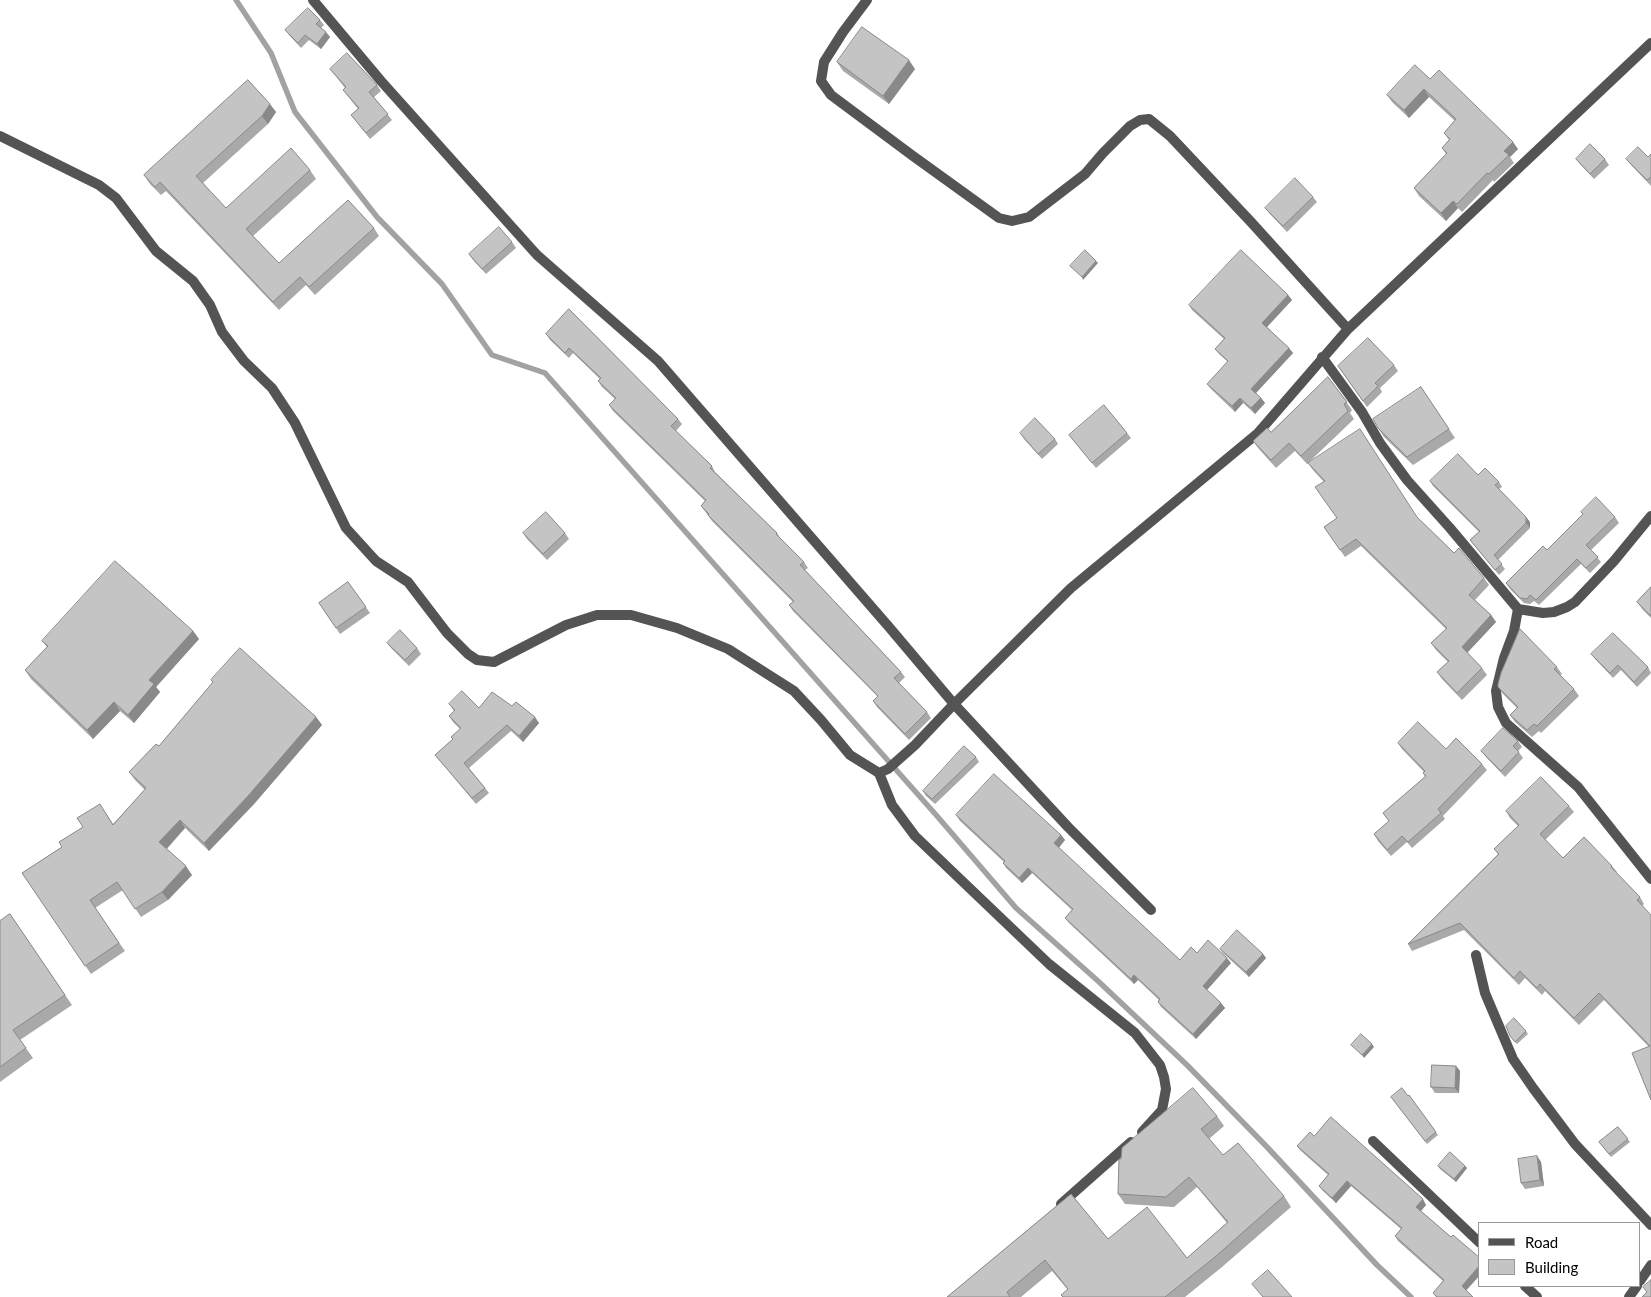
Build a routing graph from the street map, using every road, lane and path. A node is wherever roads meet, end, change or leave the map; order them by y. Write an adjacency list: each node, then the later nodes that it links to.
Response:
1 (313, 0): 9 (street)
2 (867, 0): 5 (street)
3 (1651, 44): 5 (street)
4 (0, 136): 10 (street)
5 (1348, 329): 6 (street)
6 (1322, 357): 8 (street); 9 (street)
7 (1651, 516): 8 (street)
8 (1518, 609): 11 (street)
9 (954, 704): 10 (street); 12 (street)
10 (883, 771): 15 (street)
11 (1651, 879)
12 (1151, 910)
13 (1476, 956): 16 (street)
14 (1373, 1141): 17 (street)
15 (1051, 1212)
16 (1651, 1225)
17 (1478, 1241)
18 (1651, 1265): 19 (street)
19 (1641, 1280)
20 (1526, 1287): 21 (street)
21 (1537, 1297)

